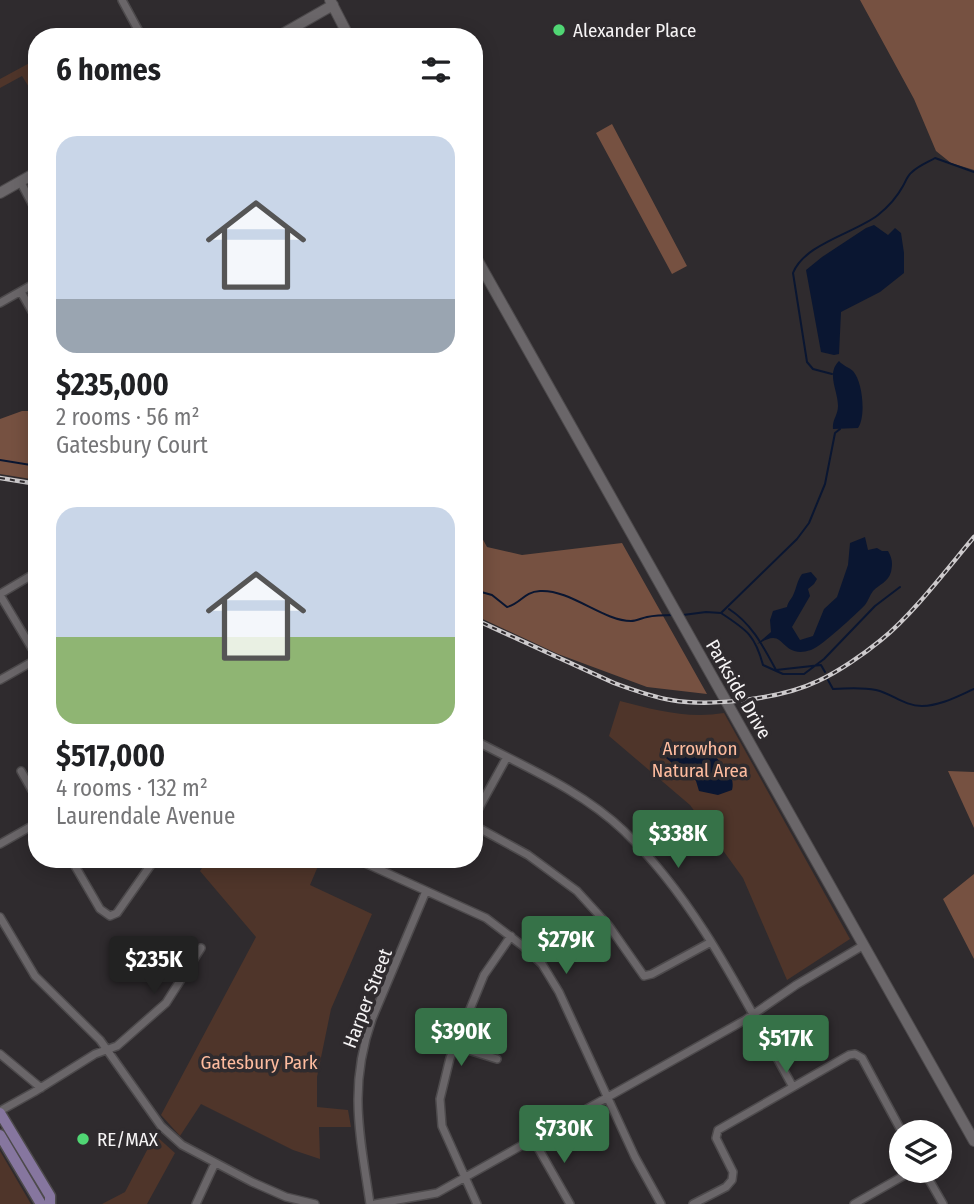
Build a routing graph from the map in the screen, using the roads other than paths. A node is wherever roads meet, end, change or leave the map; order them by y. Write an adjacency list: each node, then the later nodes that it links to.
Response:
1 (122, 0): 3 (street)
2 (331, 3): 4 (main road); 5 (main road)
3 (137, 28)
4 (291, 28)
5 (344, 28)
6 (28, 177): 7 (main road)
7 (20, 181): 8 (main road); 9 (street)
8 (0, 192)
9 (28, 196)
10 (483, 270): 35 (main road, Parkside Drive)
11 (28, 288): 12 (street)
12 (21, 292): 13 (street); 14 (street)
13 (0, 303)
14 (28, 304)
15 (28, 577): 16 (street)
16 (0, 594): 17 (street)
17 (28, 642)
18 (28, 663): 19 (street)
19 (0, 680)
20 (483, 745): 21 (street)
21 (507, 757): 24 (street); 34 (street)
22 (20, 771): 23 (street)
23 (28, 784)
24 (483, 802)
25 (28, 828): 27 (street)
26 (483, 830): 34 (street)
27 (0, 844)
28 (76, 868): 29 (street)
29 (149, 868)
30 (378, 868): 31 (street)
31 (426, 891): 33 (street); 59 (street, Harper Street)
32 (0, 917): 39 (street)
33 (511, 936): 38 (street); 44 (street)
34 (711, 942): 37 (street)
35 (864, 945): 37 (street); 49 (main road, Parkside Drive)
36 (201, 948): 39 (street)
37 (753, 1015): 42 (street); 44 (street)
38 (455, 1046): 41 (street); 51 (street)
39 (107, 1050): 43 (street); 50 (street)
40 (0, 1054): 43 (street)
41 (496, 1059)
42 (793, 1087): 46 (street); 63 (street)
43 (41, 1088): 45 (street)
44 (607, 1097): 48 (street); 62 (street)
45 (2, 1110): 56 (main road)
46 (896, 1120)
47 (0, 1136): 55 (main road)
48 (533, 1139): 51 (street); 61 (street)
49 (974, 1141)
50 (215, 1163): 54 (street); 57 (street)
51 (464, 1178): 59 (street); 60 (street)
52 (891, 1183): 64 (street)
53 (931, 1183): 65 (street)
54 (285, 1201): 58 (street)
55 (41, 1204)
56 (50, 1204)
57 (196, 1204)
58 (315, 1204)
59 (373, 1204)
60 (477, 1204)
61 (570, 1204)
62 (661, 1204)
63 (693, 1204)
64 (854, 1204)
65 (943, 1204)

